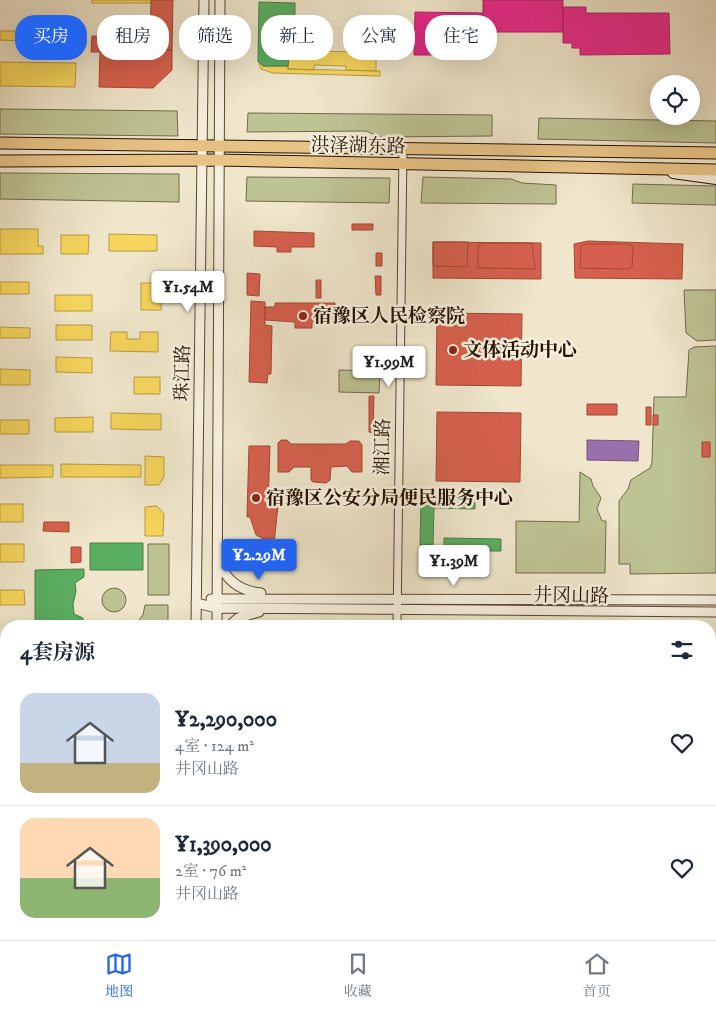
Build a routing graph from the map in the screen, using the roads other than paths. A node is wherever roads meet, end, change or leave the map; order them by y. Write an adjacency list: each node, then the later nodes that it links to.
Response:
1 (204, 0): 4 (street, 珠江路)
2 (220, 0): 5 (street, 珠江路)
3 (0, 142): 4 (main road, 洪泽湖东路)
4 (202, 144): 5 (main road, 洪泽湖东路); 10 (street, 珠江路)
5 (218, 145): 6 (main road, 洪泽湖东路); 8 (street, 珠江路)
6 (403, 149): 7 (main road, 洪泽湖东路); 11 (street, 湘江路)
7 (713, 152)
8 (218, 160): 10 (main road, 洪泽湖东路); 11 (main road, 洪泽湖东路); 15 (street, 珠江路)
9 (0, 161): 10 (main road, 洪泽湖东路)
10 (202, 161): 20 (street, 珠江路)
11 (404, 164): 12 (main road, 洪泽湖东路); 18 (street, 湘江路)
12 (648, 169): 13 (main road, 洪泽湖东路); 14 (main road)
13 (716, 170)
14 (716, 180)
15 (217, 554): 16 (street, 珠江路); 17 (street)
16 (217, 598): 17 (street, 井冈山路); 20 (street, 井冈山路); 21 (street, 珠江路)
17 (304, 598): 18 (street, 井冈山路)
18 (398, 598): 19 (street, 井冈山路); 23 (street, 湘江路)
19 (715, 600)
20 (196, 603): 21 (street, 井冈山路); 25 (street, 珠江路)
21 (217, 608): 22 (street, 井冈山路); 26 (street, 珠江路)
22 (303, 608): 23 (street, 井冈山路); 27 (street)
23 (397, 609): 24 (street, 井冈山路); 28 (street, 湘江路)
24 (715, 612)
25 (196, 620)
26 (217, 620)
27 (236, 620)
28 (397, 620)

